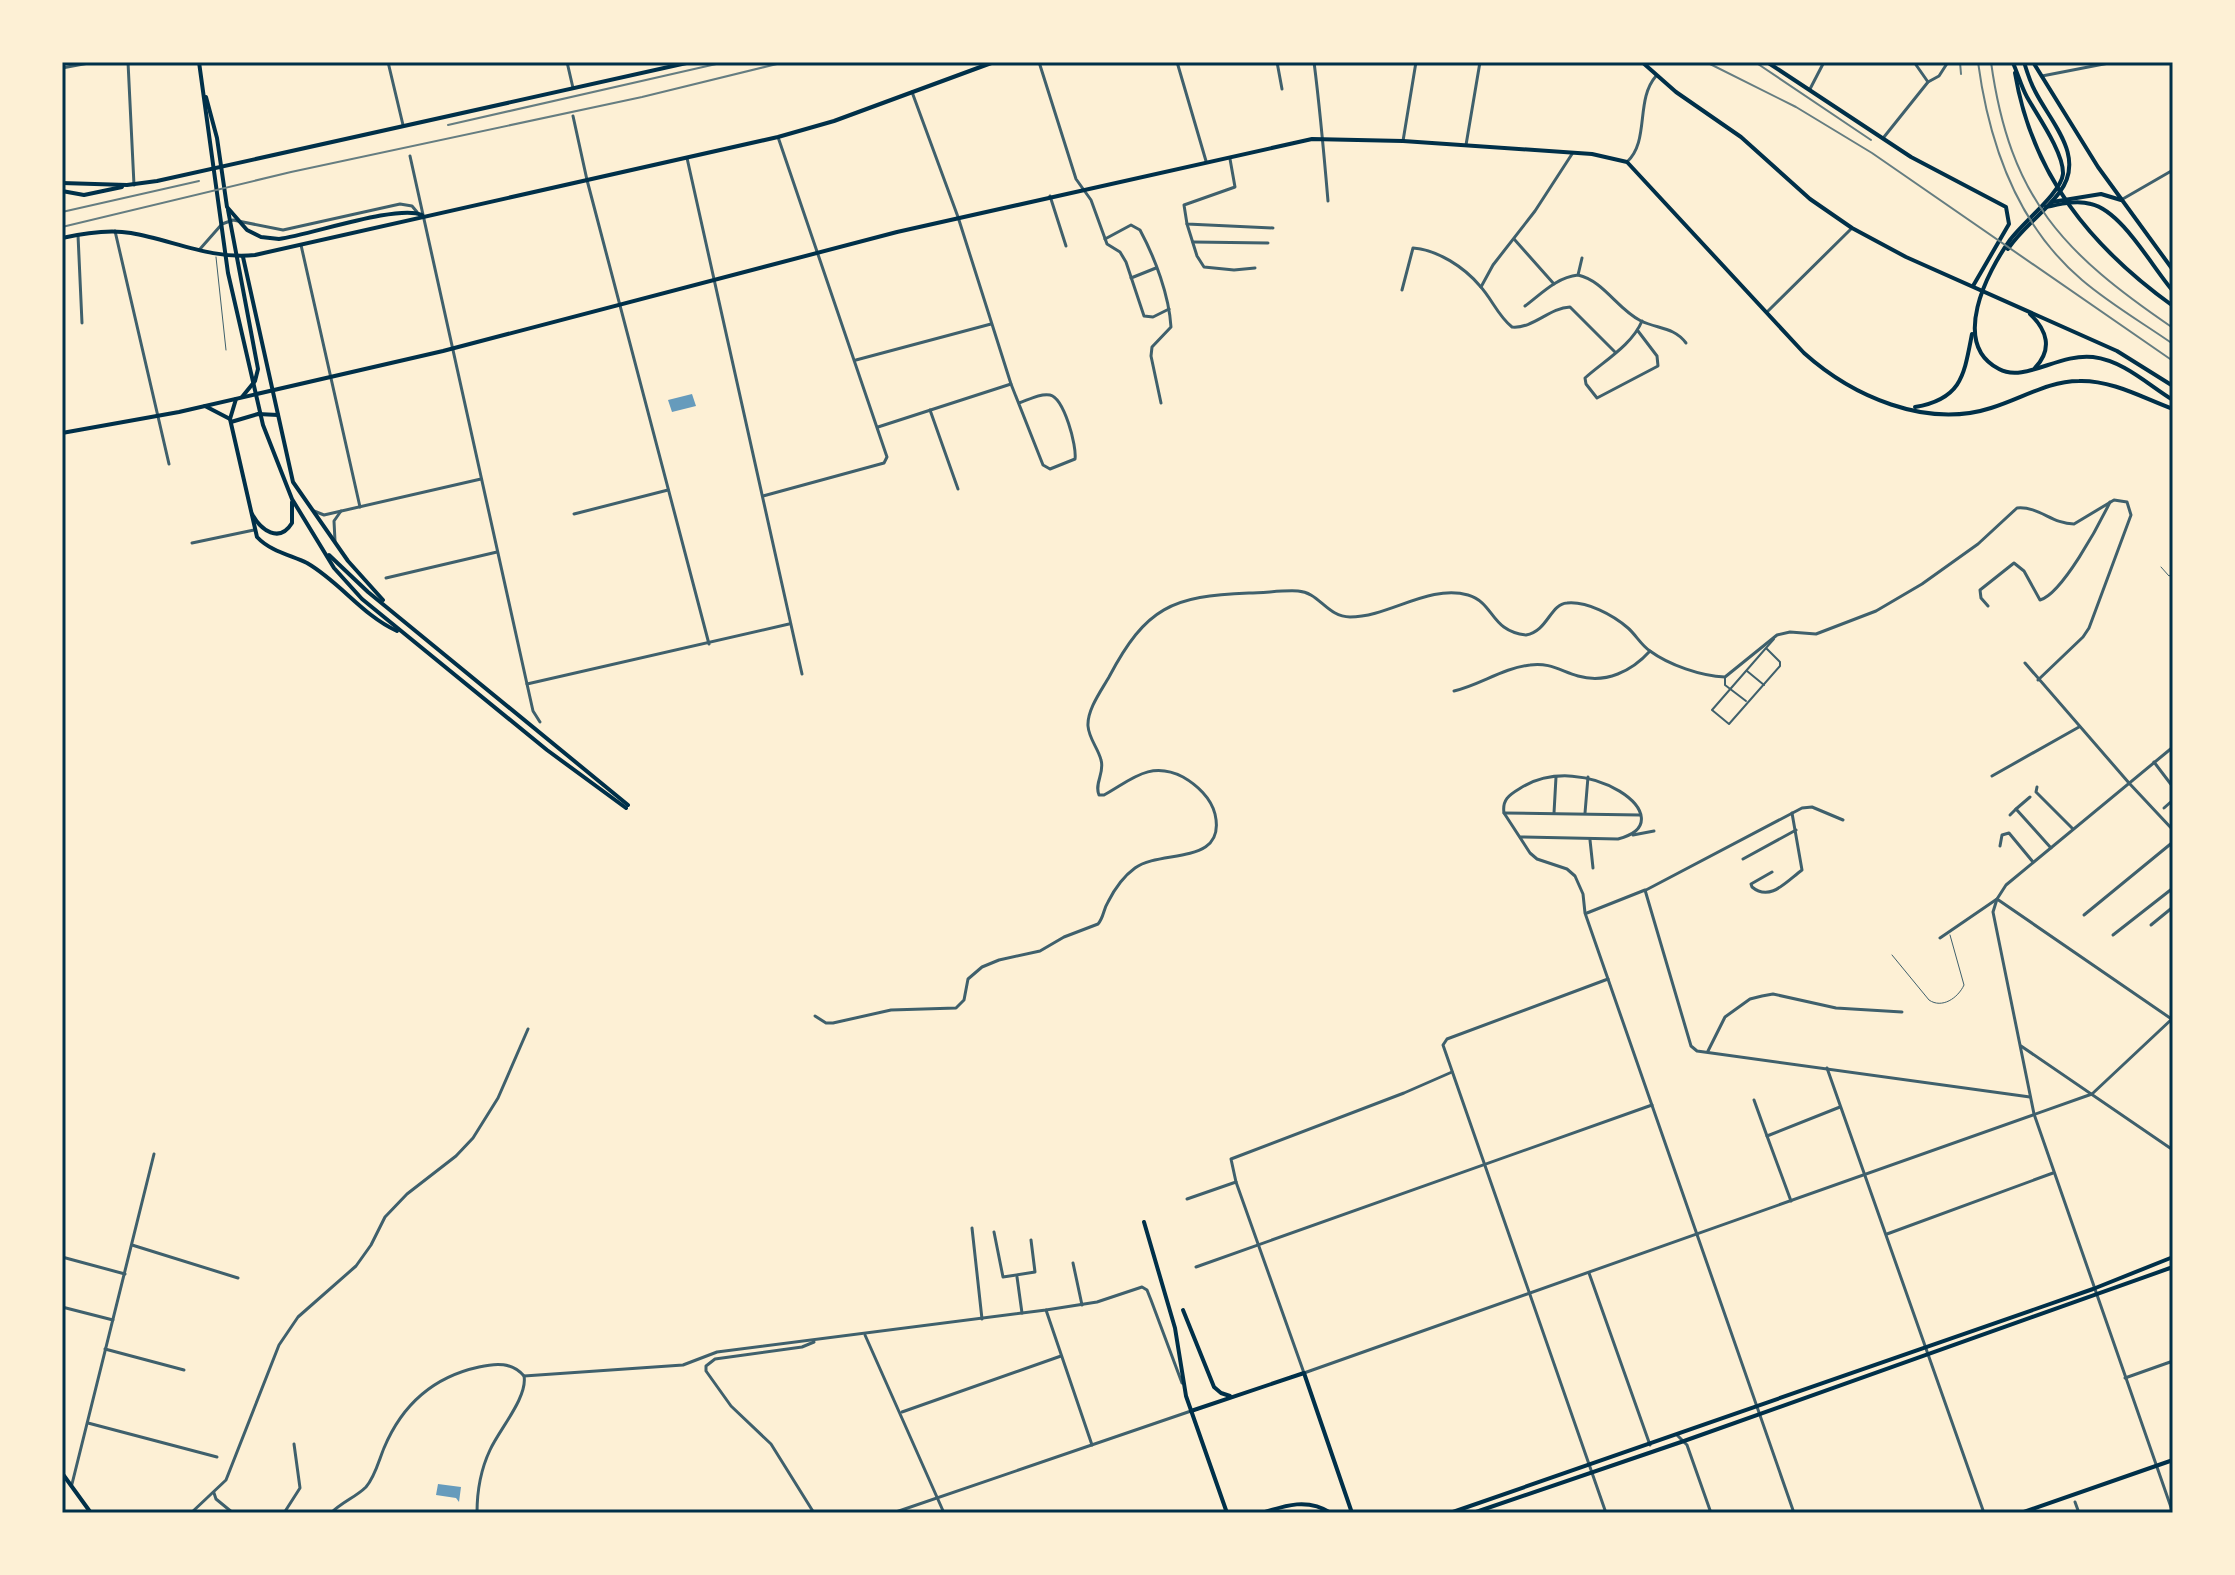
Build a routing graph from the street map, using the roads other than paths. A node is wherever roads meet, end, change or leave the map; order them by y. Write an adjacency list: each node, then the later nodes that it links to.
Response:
1 (94, 62): 23 (street)
2 (128, 62): 49 (street)
3 (199, 62): 27 (main road)
4 (388, 62): 33 (street)
5 (567, 62): 28 (street)
6 (691, 62): 28 (main road)
7 (994, 62): 31 (main road)
8 (1039, 62): 50 (street)
9 (1177, 62): 43 (street)
10 (1277, 62): 29 (street)
11 (1314, 62): 35 (street)
12 (1416, 62): 37 (street)
13 (1480, 62): 38 (street)
14 (1642, 62): 24 (main road)
15 (1767, 62): 30 (main road)
16 (1824, 62): 30 (street)
17 (1914, 62): 26 (street)
18 (1948, 62): 26 (street)
19 (2013, 62): 55 (main road); 90 (main road)
20 (2024, 62): 55 (main road)
21 (2033, 62): 25 (main road)
22 (2114, 62): 25 (street)
23 (62, 68)
24 (1656, 76): 44 (street); 62 (main road)
25 (2042, 76): 53 (main road)
26 (1928, 82): 36 (street)
27 (202, 87): 56 (main road); 126 (main road)
28 (573, 88): 33 (main road)
29 (1282, 89)
30 (1810, 89): 36 (main road)
31 (912, 92): 34 (main road); 59 (street)
32 (573, 116): 46 (street)
33 (403, 126): 49 (main road)
34 (778, 137): 42 (main road); 73 (street)
35 (1324, 137): 37 (main road); 41 (main road); 54 (street)
36 (1883, 138): 84 (main road)
37 (1403, 141): 38 (main road)
38 (1466, 145): 39 (main road)
39 (1572, 154): 44 (main road); 67 (street)
40 (410, 156): 58 (street)
41 (1230, 156): 43 (main road); 60 (street)
42 (687, 158): 46 (main road); 81 (street)
43 (1206, 161): 50 (main road)
44 (1627, 162): 93 (main road)
45 (2173, 170): 53 (street)
46 (587, 180): 58 (main road); 88 (street)
47 (62, 183): 48 (main road)
48 (127, 185): 49 (main road); 51 (main road)
49 (134, 185)
50 (1082, 189): 52 (main road); 66 (street)
51 (62, 191)
52 (1050, 196): 59 (main road); 71 (street)
53 (2121, 200): 55 (main road); 79 (main road)
54 (1328, 201)
55 (2043, 206): 87 (main road); 103 (main road); 113 (main road)
56 (227, 207): 57 (main road); 108 (main road)
57 (417, 212): 58 (main road); 72 (street)
58 (424, 216): 70 (main road); 99 (street)
59 (958, 217): 73 (main road); 96 (street)
60 (1187, 224): 61 (street); 68 (street)
61 (1273, 228)
62 (1852, 228): 84 (main road); 93 (street)
63 (115, 231): 64 (main road); 72 (main road); 116 (street)
64 (78, 235): 65 (main road); 95 (street)
65 (62, 238)
66 (1105, 239): 77 (street); 82 (street)
67 (1514, 239): 83 (street); 85 (street)
68 (1193, 242): 69 (street); 78 (street)
69 (1268, 243)
70 (301, 245): 75 (main road); 104 (street)
71 (1066, 246)
72 (199, 250): 74 (main road)
73 (817, 253): 81 (main road); 102 (street)
74 (216, 254): 75 (main road); 100 (lane)
75 (243, 257): 107 (main road)
76 (1582, 258): 80 (street)
77 (1156, 268): 82 (street); 92 (street)
78 (1255, 268)
79 (2173, 270)
80 (1578, 275): 83 (street); 94 (street)
81 (715, 278): 88 (main road); 125 (street)
82 (1131, 278): 92 (street)
83 (1554, 284): 89 (street)
84 (1973, 286): 91 (main road)
85 (1481, 287): 86 (street); 101 (street)
86 (1402, 290)
87 (2173, 291)
88 (619, 304): 99 (main road); 124 (street)
89 (1525, 306)
90 (2173, 306)
91 (2021, 307): 103 (main road); 106 (main road)
92 (1169, 309): 111 (street)
93 (1766, 313): 113 (main road)
94 (1642, 321): 97 (street); 98 (street)
95 (82, 323)
96 (993, 324): 102 (street); 105 (street)
97 (1638, 331): 101 (street); 101 (street)
98 (1686, 343)
99 (453, 349): 104 (main road); 122 (street)
100 (226, 350)
101 (1615, 352)
102 (856, 360): 119 (street)
103 (2034, 369): 109 (main road)
104 (332, 377): 107 (main road); 130 (street)
105 (1011, 384): 110 (street); 115 (street)
106 (2173, 386)
107 (273, 390): 108 (main road); 117 (main road)
108 (239, 398): 112 (main road); 118 (main road)
109 (2173, 400)
110 (1019, 403): 110 (street)
111 (1161, 403)
112 (205, 406): 116 (main road); 118 (main road)
113 (1909, 408): 114 (main road)
114 (2173, 409)
115 (930, 410): 119 (street); 123 (street)
116 (159, 415): 120 (main road); 121 (street)
117 (278, 415): 118 (main road); 128 (main road)
118 (231, 421): 129 (main road)
119 (878, 427): 125 (street)
120 (62, 433)
121 (169, 464)
122 (481, 479): 130 (street); 137 (street)
123 (958, 489)
124 (669, 490): 132 (street); 146 (street)
125 (763, 496): 143 (street)
126 (292, 498): 129 (main road); 136 (main road)
127 (2110, 502): 141 (street); 152 (street); 153 (street)
128 (308, 506): 131 (street); 135 (main road)
129 (249, 507): 133 (main road)
130 (360, 507): 131 (street)
131 (341, 511): 135 (street)
132 (574, 514)
133 (254, 530): 134 (street); 144 (main road)
134 (192, 543)
135 (336, 544): 142 (main road)
136 (321, 548): 142 (main road); 144 (main road)
137 (497, 552): 140 (street); 154 (street)
138 (2161, 567): 139 (lane)
139 (2173, 574)
140 (386, 578)
141 (1988, 606)
142 (392, 611): 144 (main road)
143 (790, 624): 146 (street); 151 (street)
144 (403, 634)
145 (1777, 635): 147 (street)
146 (709, 644): 154 (street)
147 (1766, 648): 150 (street); 155 (street)
148 (1650, 651): 152 (street); 157 (street); 207 (street)
149 (2025, 663): 153 (street)
150 (1746, 670): 155 (street); 156 (street)
151 (802, 674)
152 (1725, 677): 156 (street)
153 (2038, 680): 160 (street)
154 (527, 684): 159 (street)
155 (1764, 685): 158 (street)
156 (1730, 689): 158 (street); 158 (street)
157 (1454, 691)
158 (1747, 703)
159 (540, 722)
160 (2079, 727): 164 (street); 166 (street)
161 (2173, 747): 162 (street)
162 (2154, 762): 166 (street); 168 (street)
163 (1557, 776): 165 (street); 173 (street); 174 (street)
164 (1992, 776)
165 (1588, 777): 176 (street); 177 (street)
166 (2129, 783): 180 (street); 182 (street)
167 (2037, 787): 180 (street)
168 (2173, 787)
169 (2030, 797): 172 (street)
170 (2173, 800): 171 (street)
171 (2164, 808)
172 (2016, 809): 178 (street); 189 (street)
173 (1504, 813): 174 (street); 185 (street)
174 (1554, 813): 176 (street)
175 (1792, 813): 179 (street); 181 (street); 195 (street)
176 (1585, 814): 177 (street)
177 (1640, 815): 184 (street)
178 (2010, 815)
179 (1843, 820)
180 (2073, 829): 189 (street)
181 (1796, 830): 190 (street); 193 (street)
182 (2173, 830)
183 (1654, 831): 184 (street)
184 (1633, 835): 186 (street)
185 (1521, 837): 186 (street); 198 (street)
186 (1590, 840): 192 (street)
187 (2173, 842): 199 (street)
188 (2000, 846): 191 (street)
189 (2051, 848): 191 (street)
190 (1743, 859)
191 (2033, 862): 196 (street)
192 (1593, 868)
193 (1772, 872)
194 (2173, 888): 202 (street)
195 (1645, 890): 198 (street); 211 (street)
196 (1997, 899): 201 (street); 208 (street); 210 (street)
197 (2173, 907): 200 (street)
198 (1585, 913): 205 (street)
199 (2084, 915)
200 (2151, 925)
201 (1950, 933): 203 (street); 204 (lane)
202 (2113, 935)
203 (1940, 938)
204 (1892, 955)
205 (1608, 979): 213 (street); 217 (street)
206 (1902, 1012): 211 (street)
207 (815, 1016)
208 (2173, 1019): 214 (street)
209 (528, 1029): 286 (street)
210 (2020, 1044): 214 (street); 215 (street)
211 (1708, 1051): 212 (street)
212 (1827, 1068): 215 (street); 218 (street)
213 (1452, 1072): 223 (street); 226 (street)
214 (2092, 1094): 219 (street); 221 (street)
215 (2030, 1097): 219 (street)
216 (1754, 1100): 220 (street)
217 (1652, 1105): 223 (street); 232 (street)
218 (1840, 1107): 220 (street); 225 (street)
219 (2034, 1114): 224 (street); 225 (street)
220 (1767, 1136): 228 (street)
221 (2173, 1150)
222 (154, 1154): 235 (street)
223 (1486, 1166): 236 (street); 247 (street)
224 (2053, 1173): 233 (street); 246 (street)
225 (1865, 1175): 228 (street); 233 (street)
226 (1236, 1182): 227 (street); 236 (street)
227 (1187, 1199)
228 (1791, 1202): 232 (street)
229 (1144, 1222): 267 (main road)
230 (972, 1228): 254 (street)
231 (994, 1232): 244 (street)
232 (1697, 1234): 242 (street); 269 (street)
233 (1887, 1234): 258 (street)
234 (1031, 1240): 244 (street)
235 (132, 1245): 243 (street); 245 (street)
236 (1259, 1245): 240 (street); 264 (street)
237 (62, 1257): 243 (street)
238 (2173, 1257): 246 (main road)
239 (1073, 1263): 249 (street)
240 (1196, 1267)
241 (2173, 1267): 248 (main road)
242 (1589, 1273): 247 (street); 278 (street)
243 (125, 1274): 255 (street)
244 (1017, 1276): 253 (street)
245 (238, 1278)
246 (2093, 1289): 248 (street); 258 (main road)
247 (1530, 1294): 264 (street); 281 (street)
248 (2096, 1296): 260 (main road); 266 (street)
249 (1082, 1305): 251 (street); 267 (street)
250 (62, 1307): 255 (street)
251 (1046, 1310): 253 (street); 261 (street)
252 (1183, 1310): 268 (main road)
253 (1022, 1313): 254 (street)
254 (982, 1319): 256 (street)
255 (113, 1320): 259 (street)
256 (865, 1335): 257 (street); 271 (street)
257 (817, 1341): 265 (street); 295 (street)
258 (1926, 1345): 260 (street); 269 (main road)
259 (105, 1349): 263 (street); 273 (street)
260 (1928, 1353): 272 (main road); 307 (street)
261 (1061, 1356): 271 (street); 277 (street)
262 (2173, 1361): 266 (street)
263 (184, 1370)
264 (1304, 1373): 268 (main road); 301 (main road)
265 (524, 1376): 293 (street); 294 (street)
266 (2125, 1378): 282 (street)
267 (1183, 1386): 270 (main road)
268 (1236, 1395): 270 (main road)
269 (1757, 1407): 272 (street); 274 (main road)
270 (1191, 1411): 277 (street); 298 (main road)
271 (900, 1412): 287 (street)
272 (1760, 1414): 275 (main road); 306 (street)
273 (88, 1423): 279 (street); 285 (street)
274 (1677, 1435): 275 (street); 278 (main road)
275 (1684, 1441): 283 (main road); 305 (street)
276 (294, 1444): 292 (street)
277 (1092, 1445): 287 (street)
278 (1650, 1445): 281 (main road)
279 (217, 1457)
280 (2173, 1460): 282 (main road)
281 (1589, 1464): 283 (street); 302 (main road)
282 (2156, 1466): 308 (main road); 310 (street)
283 (1592, 1471): 303 (main road); 304 (street)
284 (62, 1473): 285 (main road)
285 (72, 1488): 289 (main road)
286 (213, 1492): 290 (street); 291 (street)
287 (938, 1498): 296 (street); 297 (street)
288 (2075, 1502): 309 (street)
289 (91, 1513)
290 (191, 1513)
291 (233, 1513)
292 (284, 1513)
293 (331, 1513)
294 (477, 1513)
295 (814, 1513)
296 (893, 1513)
297 (944, 1513)
298 (1227, 1513)
299 (1262, 1513): 300 (main road)
300 (1331, 1513)
301 (1352, 1513)
302 (1450, 1513)
303 (1473, 1513)
304 (1606, 1513)
305 (1711, 1513)
306 (1794, 1513)
307 (1984, 1513)
308 (2021, 1513)
309 (2079, 1513)
310 (2173, 1513)

